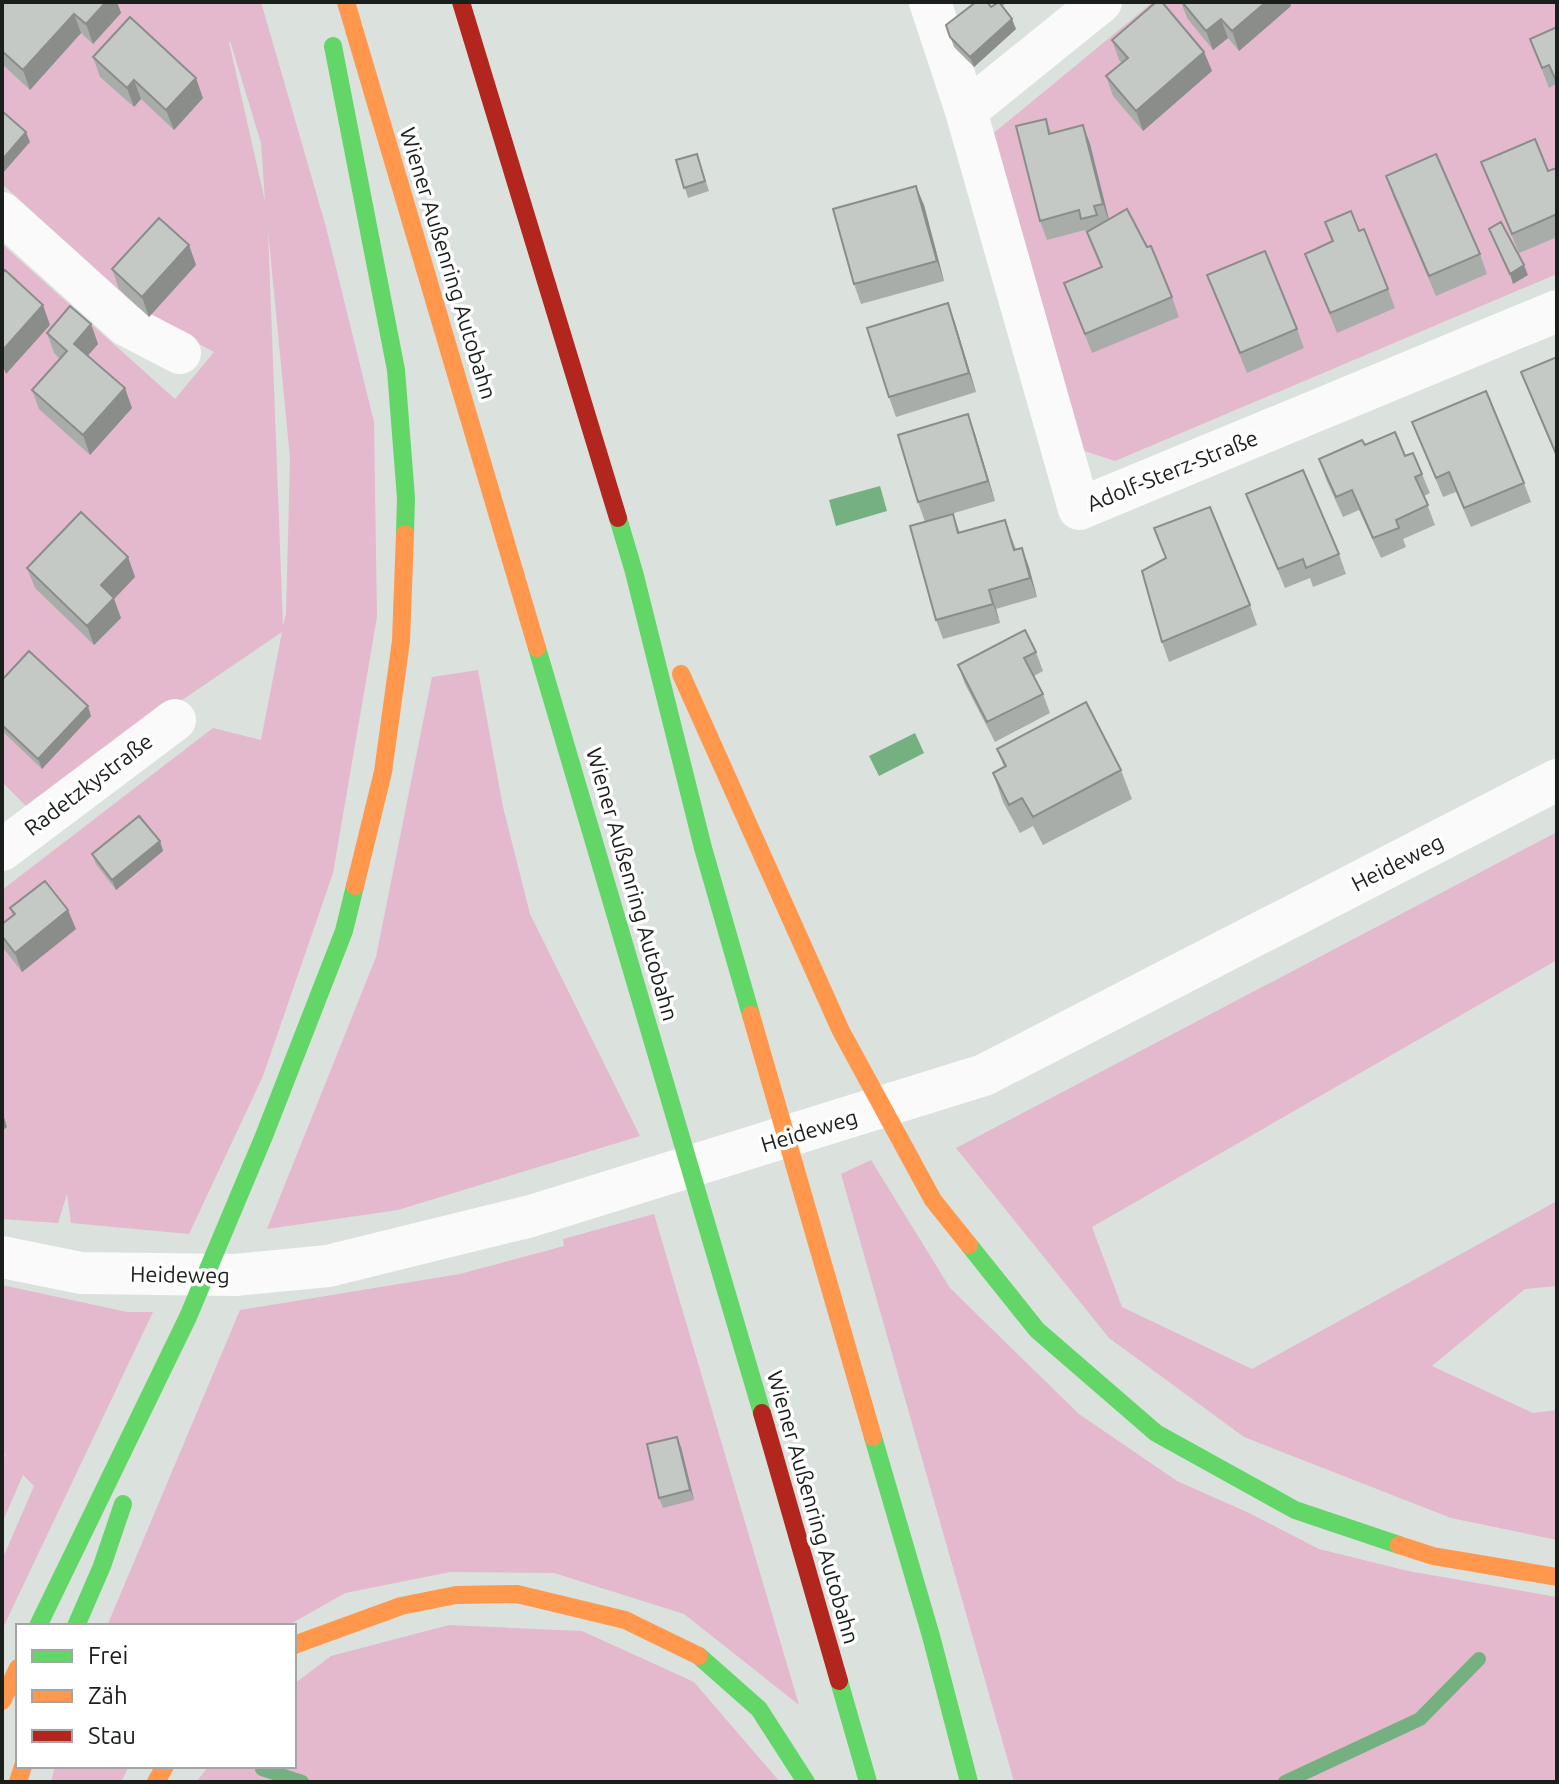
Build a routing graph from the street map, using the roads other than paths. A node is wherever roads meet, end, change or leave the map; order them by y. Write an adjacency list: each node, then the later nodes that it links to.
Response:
1 (346, 2): 25 (highway, Wiener Außenring Autobahn)
2 (461, 2): 10 (highway)
3 (930, 2): 6 (street)
4 (1101, 2): 6 (street)
5 (330, 32): 15 (highway)
6 (966, 111): 8 (street, Adolf-Sterz-Straße)
7 (2, 213): 9 (street)
8 (1557, 311)
9 (180, 353)
10 (634, 572): 18 (highway); 26 (highway)
11 (175, 720): 13 (street, Radetzkystraße)
12 (1557, 780): 14 (street, Heideweg)
13 (10, 830)
14 (2, 1257)
15 (188, 1317): 16 (highway); 19 (highway)
16 (137, 1463)
17 (127, 1493): 20 (highway)
18 (1557, 1577)
19 (39, 1624)
20 (77, 1624)
21 (296, 1644): 24 (highway)
22 (16, 1672): 23 (highway)
23 (2, 1701)
24 (806, 1782)
25 (868, 1782)
26 (969, 1782)

